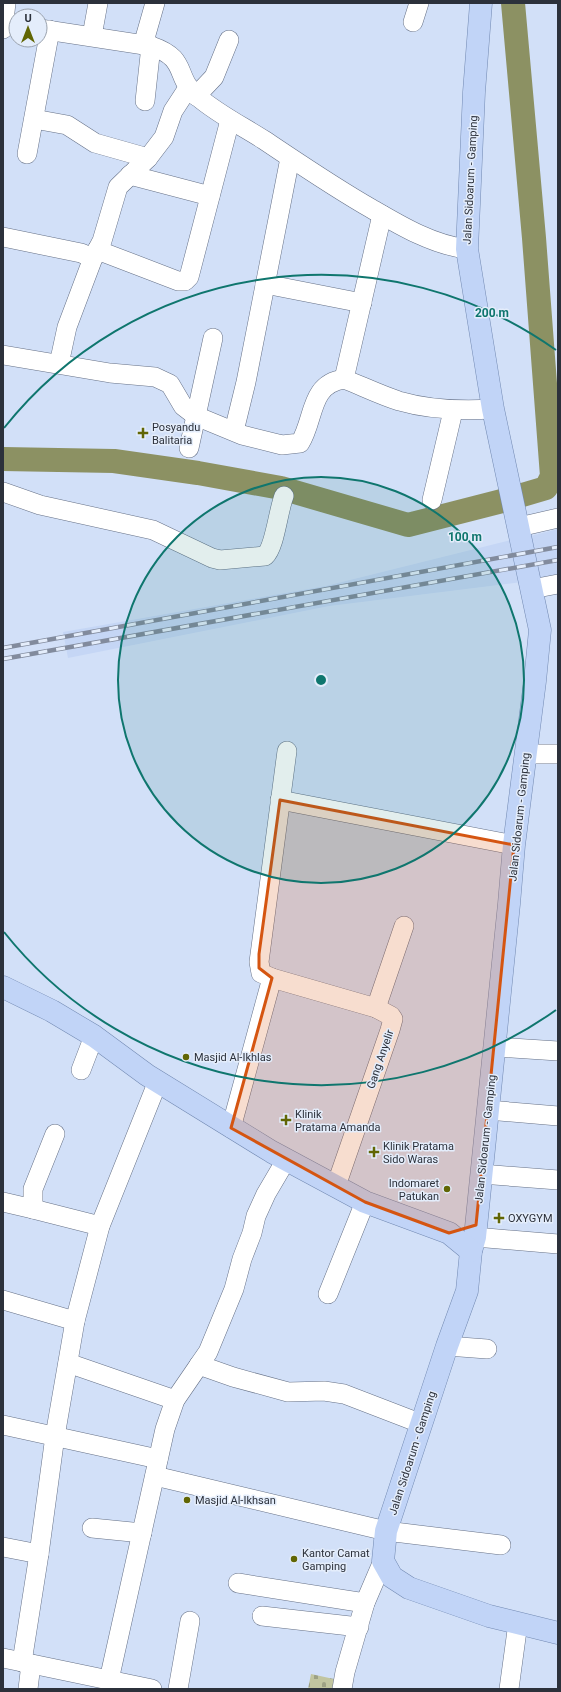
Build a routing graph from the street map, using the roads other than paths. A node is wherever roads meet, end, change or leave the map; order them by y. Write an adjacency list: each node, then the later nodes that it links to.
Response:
1 (6, 3): 7 (street)
2 (98, 3): 9 (street)
3 (155, 3): 11 (street)
4 (419, 3): 6 (street)
5 (481, 3): 24 (main road, Jalan Sidoarum - Gamping)
6 (413, 22)
7 (8, 27)
8 (48, 29): 9 (street)
9 (92, 36): 11 (street)
10 (229, 40): 13 (street)
11 (147, 46): 13 (street); 14 (street)
12 (43, 48): 15 (street)
13 (192, 92): 16 (street); 18 (street)
14 (145, 101)
15 (34, 119): 17 (street); 18 (street)
16 (230, 120): 19 (street); 21 (street)
17 (27, 154)
18 (148, 158): 20 (street)
19 (290, 158): 22 (street); 26 (street)
20 (130, 175): 21 (street); 25 (street)
21 (210, 196): 25 (street)
22 (382, 215): 24 (street); 27 (street)
23 (3, 237): 25 (street)
24 (467, 249): 32 (main road, Jalan Sidoarum - Gamping)
25 (95, 254): 30 (street)
26 (265, 284): 27 (street); 35 (street)
27 (362, 303): 31 (street)
28 (213, 338): 34 (street)
29 (3, 355): 30 (street)
30 (59, 364): 34 (street)
31 (344, 379): 33 (street); 35 (street)
32 (493, 409): 33 (street); 41 (main road, Jalan Sidoarum - Gamping)
33 (452, 411): 39 (street)
34 (196, 416): 35 (street); 36 (street)
35 (234, 431)
36 (189, 448)
37 (3, 492): 38 (street)
38 (284, 496)
39 (432, 500)
40 (558, 518): 41 (street)
41 (518, 520): 43 (main road, Jalan Sidoarum - Gamping)
42 (558, 584): 43 (street)
43 (532, 589): 45 (main road, Jalan Sidoarum - Gamping)
44 (287, 751): 47 (street)
45 (526, 754): 46 (street); 48 (main road, Jalan Sidoarum - Gamping)
46 (558, 754)
47 (280, 800): 48 (street); 50 (street)
48 (514, 845): 54 (main road, Jalan Sidoarum - Gamping)
49 (404, 926): 52 (street)
50 (272, 978): 52 (street, Gang Anyelir); 60 (street)
51 (3, 987): 53 (main road)
52 (376, 1008): 65 (street, Gang Anyelir)
53 (94, 1036): 56 (street); 57 (main road)
54 (495, 1047): 55 (street); 58 (main road, Jalan Sidoarum - Gamping)
55 (558, 1051)
56 (81, 1070)
57 (158, 1081): 60 (main road); 69 (street)
58 (488, 1110): 59 (street); 63 (main road, Jalan Sidoarum - Gamping)
59 (558, 1116)
60 (231, 1128): 62 (main road)
61 (55, 1134): 68 (street)
62 (286, 1160): 65 (main road); 78 (street)
63 (481, 1174): 64 (street); 70 (main road, Jalan Sidoarum - Gamping)
64 (558, 1180)
65 (336, 1186): 67 (main road)
66 (3, 1202): 68 (street)
67 (365, 1202): 70 (main road); 72 (street)
68 (33, 1210): 69 (street)
69 (100, 1226): 74 (street)
70 (474, 1238): 71 (street); 75 (main road, Jalan Sidoarum - Gamping)
71 (558, 1244)
72 (328, 1294)
73 (3, 1300): 74 (street)
74 (75, 1321): 77 (street)
75 (447, 1346): 76 (street); 80 (main road, Jalan Sidoarum - Gamping)
76 (487, 1349)
77 (68, 1363): 79 (street); 82 (street)
78 (199, 1365): 79 (street); 80 (street)
79 (175, 1400): 83 (street)
80 (422, 1424): 85 (main road, Jalan Sidoarum - Gamping)
81 (3, 1425): 82 (street)
82 (55, 1436): 83 (street); 89 (street)
83 (156, 1468): 85 (street); 86 (street)
84 (92, 1528): 86 (street)
85 (386, 1531): 87 (street); 90 (main road, Jalan Sidoarum - Gamping)
86 (142, 1533): 100 (street)
87 (501, 1545)
88 (3, 1547): 89 (street)
89 (40, 1554): 99 (street)
90 (383, 1561): 92 (street); 95 (main road)
91 (238, 1583): 92 (street)
92 (365, 1603): 96 (street)
93 (262, 1616): 96 (street)
94 (190, 1621): 103 (street)
95 (518, 1623): 97 (main road); 105 (street)
96 (359, 1626): 104 (street)
97 (558, 1634)
98 (3, 1658): 99 (street)
99 (26, 1663): 100 (street); 101 (street)
100 (108, 1680): 102 (street)
101 (28, 1689)
102 (152, 1689)
103 (178, 1689)
104 (342, 1689)
105 (509, 1689)

